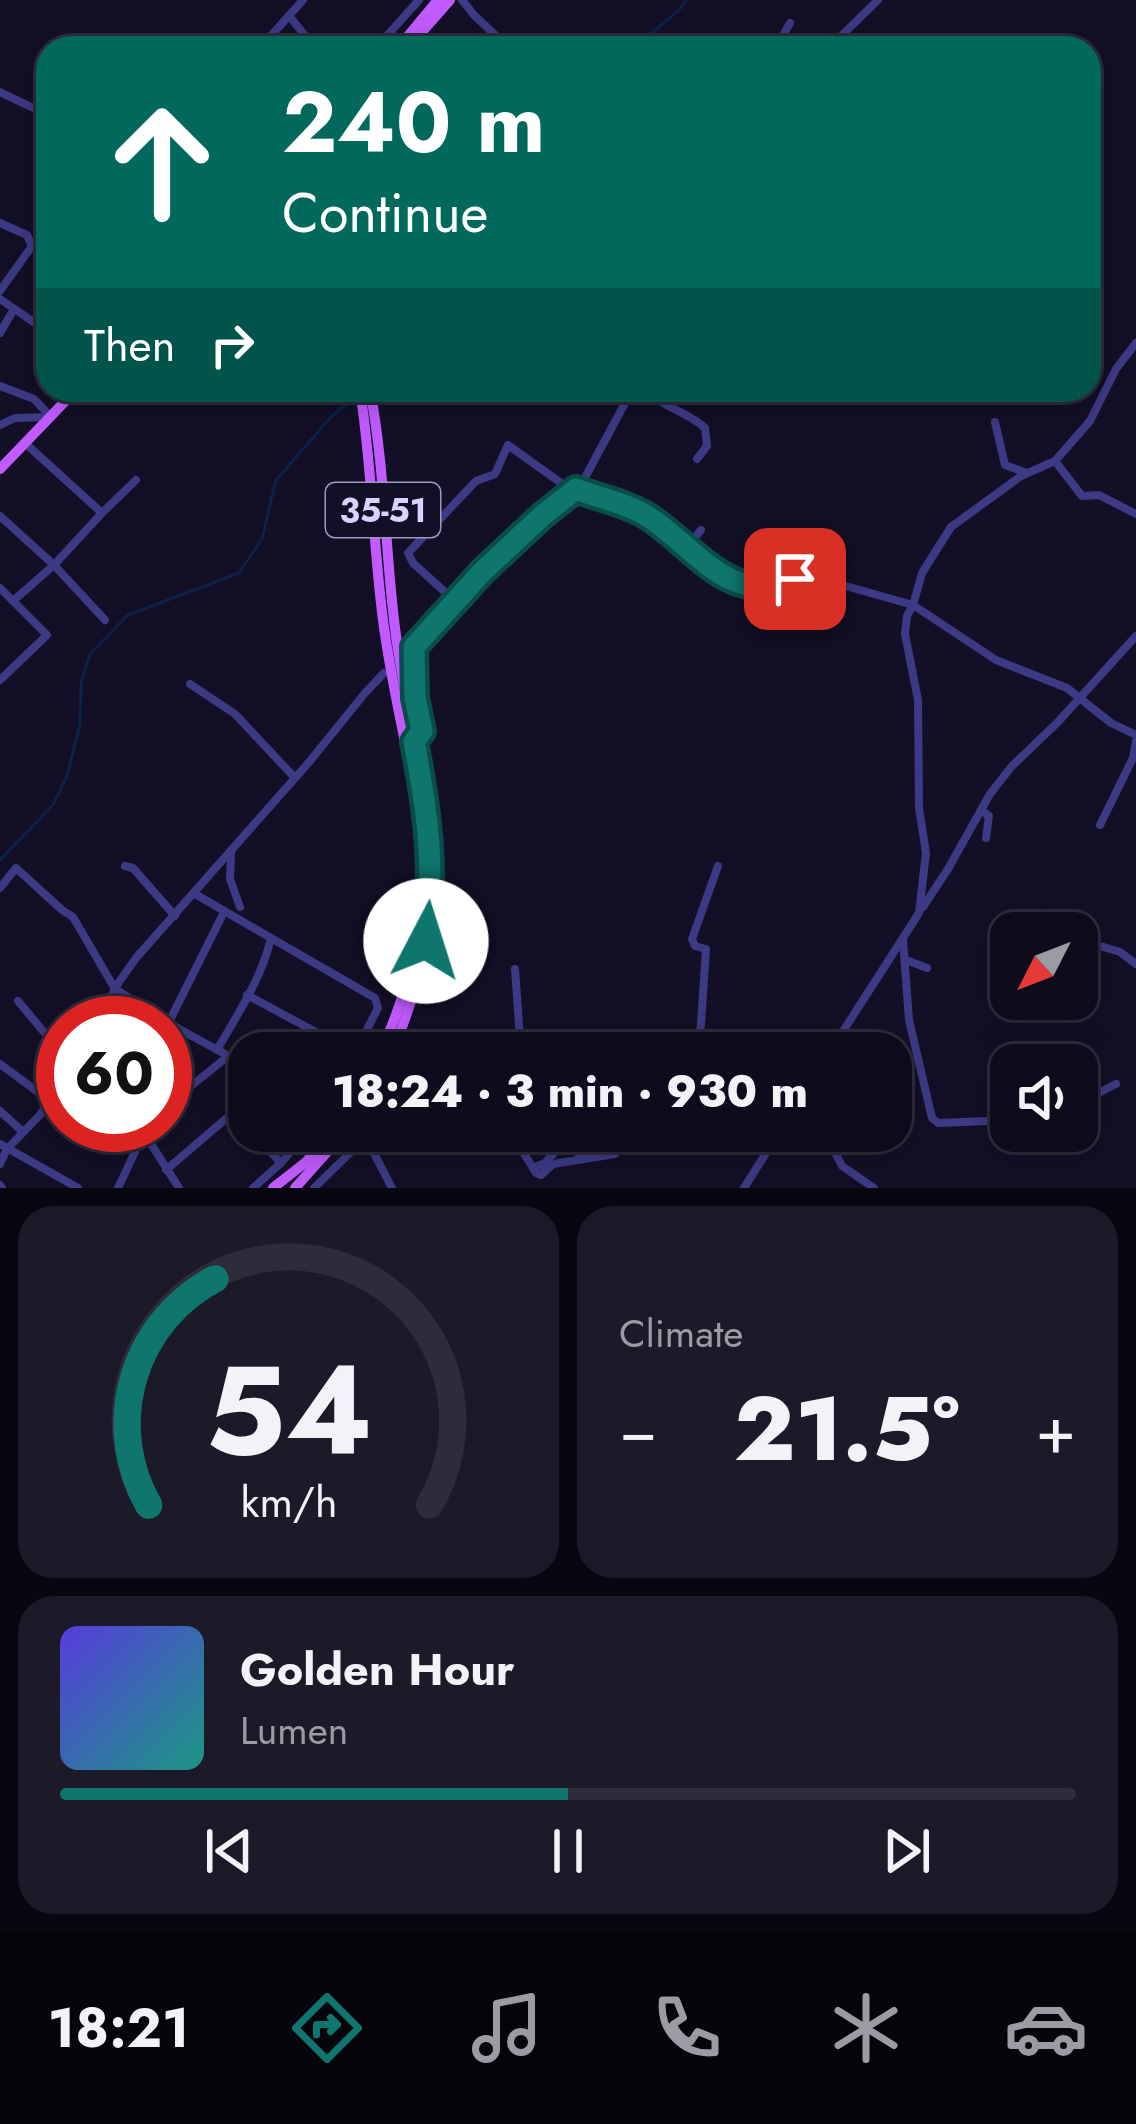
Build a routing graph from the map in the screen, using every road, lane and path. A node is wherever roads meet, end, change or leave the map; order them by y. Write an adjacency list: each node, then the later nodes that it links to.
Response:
1 (303, 0): 7 (street)
2 (419, 0): 11 (street)
3 (438, 0): 12 (main road)
4 (450, 0): 13 (main road)
5 (462, 0): 14 (street)
6 (878, 0): 16 (street)
7 (290, 17): 9 (street); 10 (street)
8 (790, 23): 15 (street)
9 (272, 36)
10 (305, 36)
11 (387, 36)
12 (408, 36)
13 (418, 36)
14 (496, 36)
15 (783, 36)
16 (841, 36)
17 (0, 92): 18 (street)
18 (36, 109)
19 (0, 224): 20 (street)
20 (0, 295): 21 (street)
21 (14, 309): 22 (street); 23 (street)
22 (36, 324)
23 (0, 333)
24 (1136, 344): 26 (street)
25 (0, 386): 27 (street)
26 (1101, 398)
27 (36, 401)
28 (37, 402): 35 (street)
29 (65, 402): 35 (main road)
30 (369, 402): 63 (main road, 35-51)
31 (369, 402): 93 (main road, 35-51)
32 (625, 402): 44 (street)
33 (659, 402): 39 (street)
34 (1099, 402): 40 (street)
35 (51, 417): 37 (street); 38 (main road)
36 (994, 422): 42 (street)
37 (0, 425)
38 (26, 444): 41 (main road); 45 (street)
39 (697, 459)
40 (1055, 461): 42 (street); 46 (street)
41 (0, 469)
42 (1028, 473): 55 (street)
43 (136, 480): 45 (street)
44 (576, 489): 49 (street); 53 (street); 53 (street)
45 (102, 513): 50 (street)
46 (1136, 514)
47 (0, 516): 50 (street)
48 (701, 530): 49 (street)
49 (686, 549): 55 (street)
50 (54, 565): 52 (street); 56 (street)
51 (0, 588): 52 (street)
52 (11, 598): 54 (street); 59 (street)
53 (456, 602): 63 (street)
54 (0, 604)
55 (913, 605): 61 (street); 75 (street)
56 (105, 620)
57 (1136, 636): 61 (street)
58 (384, 673): 64 (street)
59 (0, 680)
60 (190, 683): 64 (street)
61 (1080, 698): 62 (street); 65 (street)
62 (1136, 738): 66 (street)
63 (414, 742): 94 (main road, 35-51)
64 (295, 778): 68 (street)
65 (981, 810): 67 (street); 75 (street)
66 (1100, 825)
67 (986, 838)
68 (230, 853): 72 (street); 73 (street)
69 (125, 866): 76 (street)
70 (718, 866): 96 (street)
71 (0, 888): 84 (street)
72 (194, 894): 74 (street); 76 (street)
73 (240, 907)
74 (224, 912): 77 (street); 88 (street)
75 (919, 913): 78 (street)
76 (175, 916): 84 (street)
77 (271, 938): 85 (street); 92 (street)
78 (903, 938): 80 (street); 97 (street)
79 (1098, 945): 81 (street)
80 (904, 959): 82 (street); 109 (street)
81 (1136, 964)
82 (927, 968)
83 (515, 970): 95 (street)
84 (115, 989): 86 (street); 87 (street)
85 (247, 995): 91 (street); 99 (street)
86 (112, 996)
87 (126, 996)
88 (182, 996)
89 (18, 1001): 90 (street)
90 (36, 1023)
91 (316, 1032)
92 (366, 1032)
93 (389, 1032)
94 (400, 1032)
95 (519, 1032)
96 (700, 1032)
97 (843, 1032)
98 (192, 1036): 99 (street)
99 (217, 1050): 100 (street)
100 (227, 1057): 103 (street)
101 (0, 1064): 104 (street)
102 (1116, 1084): 105 (street)
103 (192, 1085)
104 (36, 1090)
105 (1098, 1093)
106 (0, 1111): 110 (street)
107 (36, 1119): 110 (street)
108 (228, 1119): 130 (street)
109 (990, 1121)
110 (22, 1131): 111 (street)
111 (3, 1146): 128 (street); 131 (street)
112 (135, 1152): 132 (street)
113 (155, 1152): 130 (street)
114 (271, 1152): 127 (street)
115 (290, 1152): 127 (street)
116 (315, 1152): 135 (main road)
117 (327, 1152): 136 (main road)
118 (351, 1152): 137 (street)
119 (373, 1152): 138 (street)
120 (523, 1152): 129 (street)
121 (555, 1152): 129 (street)
122 (578, 1152): 126 (street)
123 (766, 1152): 139 (street)
124 (833, 1152): 140 (street)
125 (615, 1154): 126 (street)
126 (579, 1159): 129 (street)
127 (281, 1163): 134 (street)
128 (0, 1164)
129 (533, 1168)
130 (166, 1170): 133 (street)
131 (78, 1188)
132 (118, 1188)
133 (178, 1188)
134 (253, 1188)
135 (273, 1188)
136 (295, 1188)
137 (314, 1188)
138 (392, 1188)
139 (744, 1188)
140 (874, 1188)

